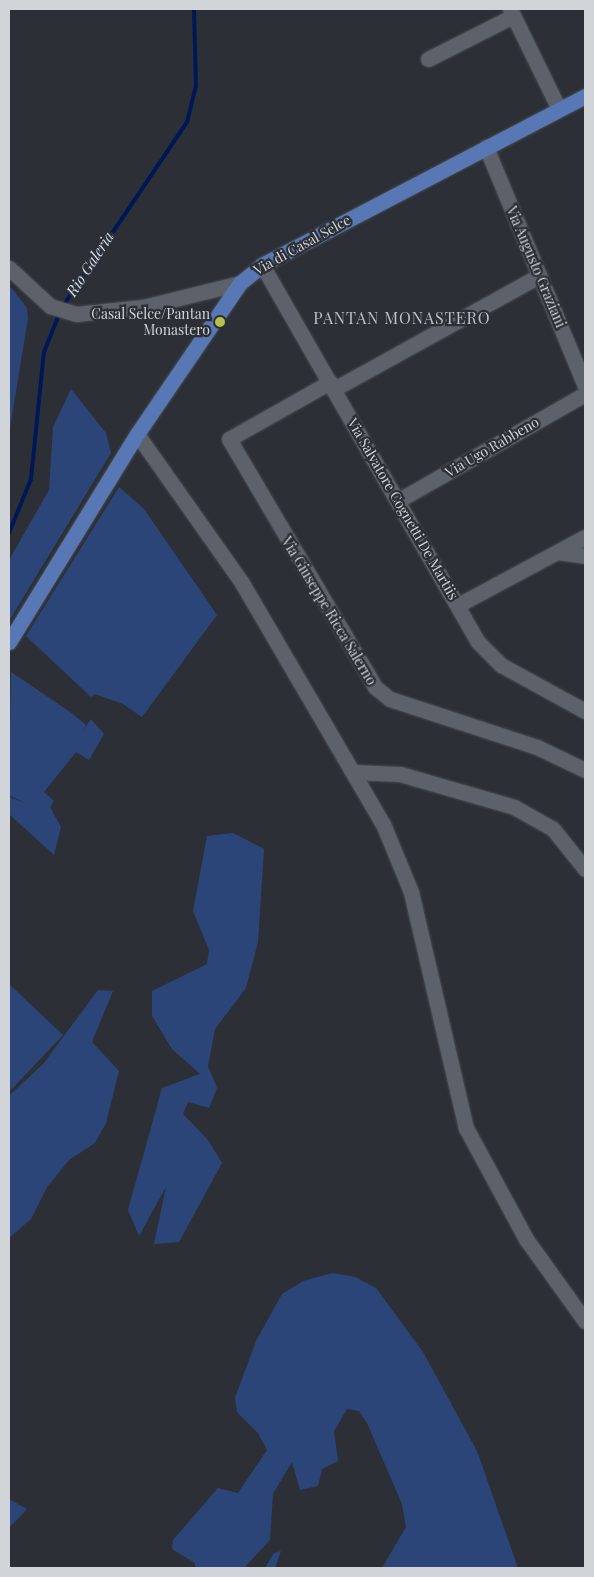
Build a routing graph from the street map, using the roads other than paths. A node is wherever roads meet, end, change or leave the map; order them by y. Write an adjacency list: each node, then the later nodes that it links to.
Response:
1 (511, 12): 2 (street); 4 (street)
2 (428, 59)
3 (585, 96): 4 (main road, Via di Casal Selce)
4 (559, 109): 5 (main road, Via di Casal Selce)
5 (486, 147): 6 (main road, Via di Casal Selce); 8 (street, Via Augusto Graziani)
6 (262, 265): 9 (main road, Via di Casal Selce); 10 (street, Via Salvatore Cognetti De Martiis)
7 (9, 268): 9 (street)
8 (539, 276): 10 (street); 11 (street, Via Augusto Graziani)
9 (240, 283): 13 (main road, Via di Casal Selce)
10 (332, 385): 14 (street, Via Salvatore Cognetti De Martiis); 21 (street, Via Giuseppe Ricca Salerno)
11 (585, 386)
12 (585, 394): 14 (street, Via Ugo Rabbeno)
13 (137, 434): 19 (main road, Via di Casal Selce); 22 (street)
14 (399, 500): 18 (street, Via Salvatore Cognetti De Martiis)
15 (585, 537): 16 (street)
16 (557, 552): 17 (street); 18 (street)
17 (585, 556)
18 (458, 605): 20 (street, Via Salvatore Cognetti De Martiis)
19 (9, 642)
20 (585, 711)
21 (585, 770)
22 (353, 772): 23 (street); 24 (street)
23 (585, 869)
24 (585, 1321)

